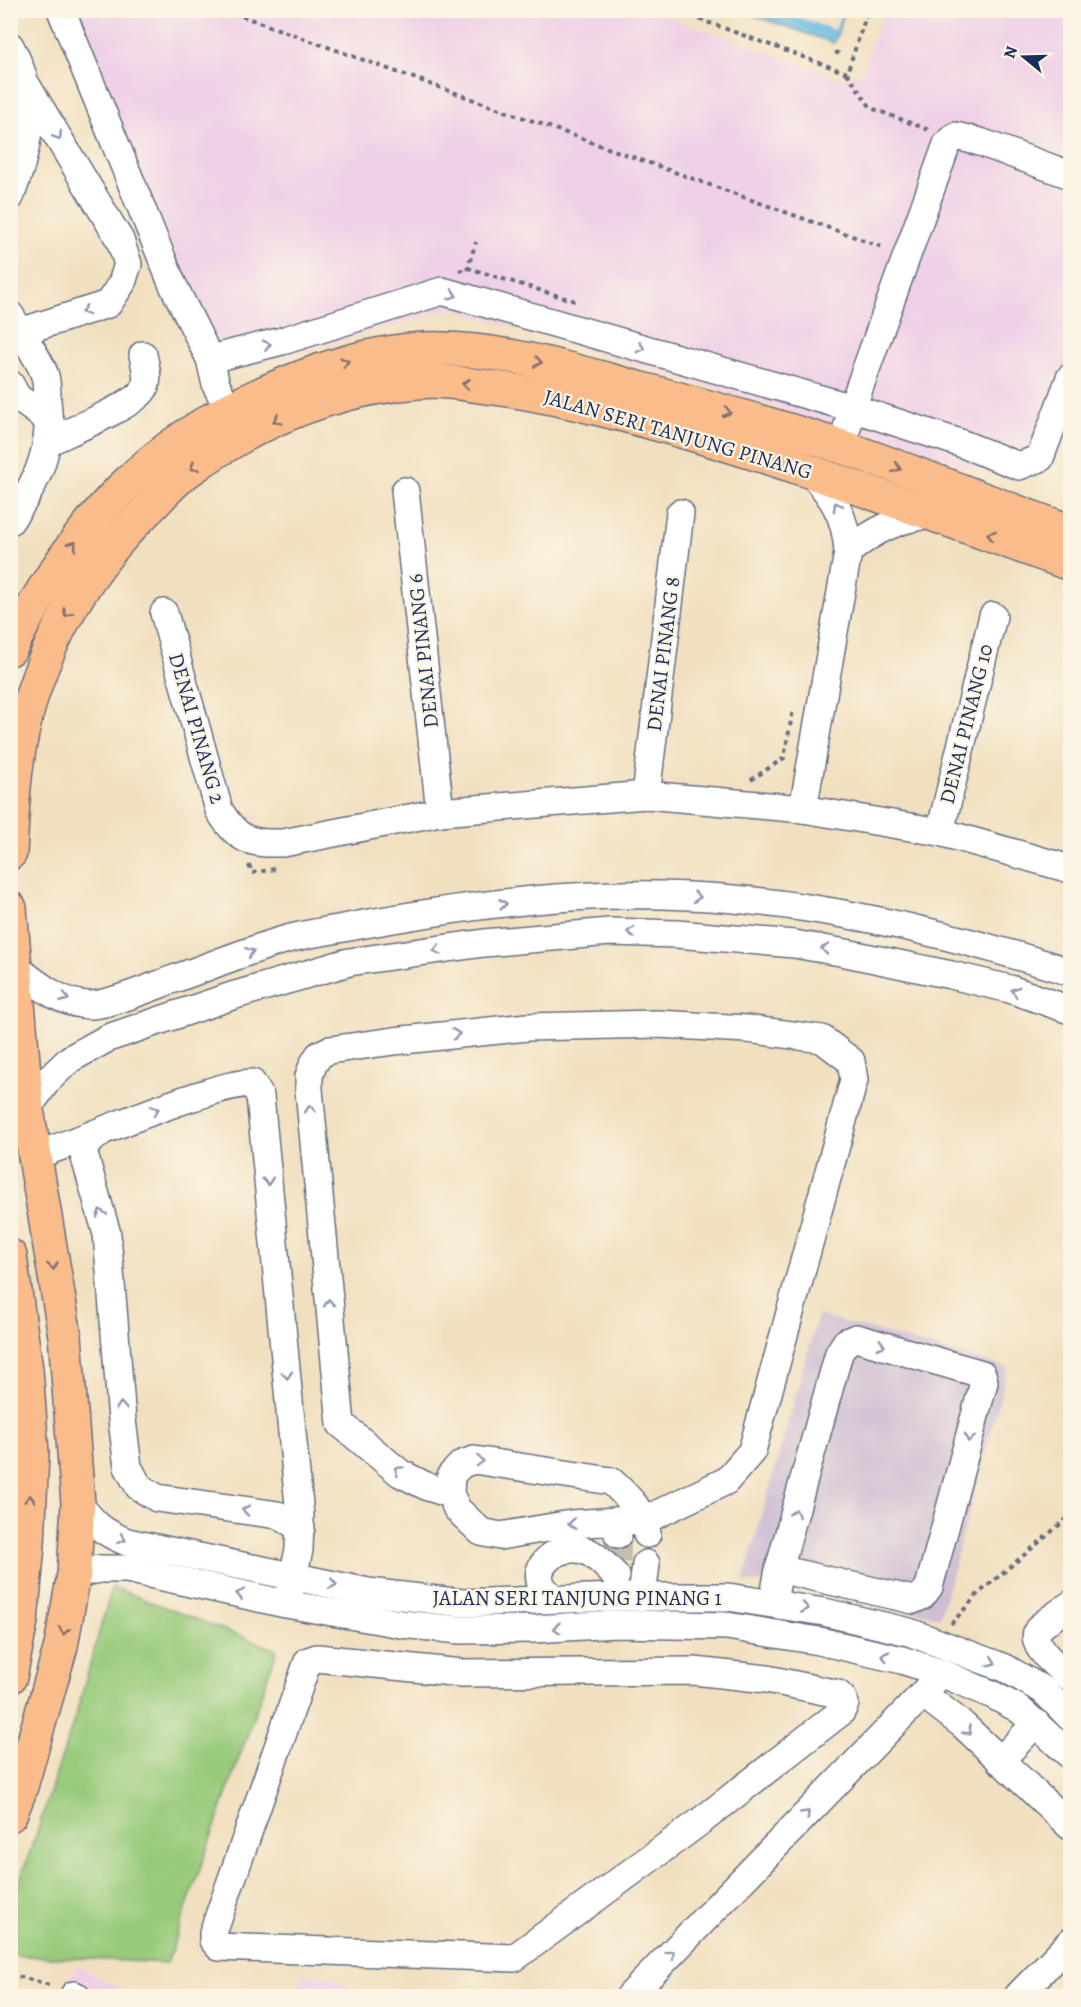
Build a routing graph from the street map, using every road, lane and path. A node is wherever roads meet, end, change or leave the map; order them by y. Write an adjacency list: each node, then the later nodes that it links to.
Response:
1 (60, 10): 18 (street)
2 (225, 10): 8 (path)
3 (674, 10): 6 (path)
4 (868, 10): 6 (path)
5 (10, 46): 7 (street)
6 (847, 73): 10 (path)
7 (27, 86): 12 (street); 16 (street, one-way to 16)
8 (519, 117): 9 (path); 14 (path)
9 (517, 125)
10 (947, 144): 11 (street); 14 (street)
11 (1071, 175)
12 (13, 186)
13 (476, 242): 15 (path)
14 (906, 255): 21 (street)
15 (458, 297): 18 (street, one-way to 15); 21 (street, one-way to 21)
16 (14, 328): 23 (street)
17 (143, 355): 23 (street)
18 (212, 362): 22 (street)
19 (1071, 378): 21 (street)
20 (10, 384): 23 (street)
21 (852, 408): 24 (street)
22 (241, 414): 24 (main road, JALAN SERI TANJUNG PINANG, one-way to 24); 25 (main road, JALAN SERI TANJUNG PINANG, one-way to 22); 33 (main road, JALAN SERI TANJUNG PINANG, one-way to 22); 44 (main road, JALAN SERI TANJUNG PINANG, one-way to 44)
23 (49, 431): 29 (street)
24 (842, 447): 30 (main road, JALAN SERI TANJUNG PINANG, one-way to 30)
25 (808, 469): 28 (main road, JALAN SERI TANJUNG PINANG); 31 (street, one-way to 25)
26 (405, 491): 41 (street, DENAI PINANG 6)
27 (680, 513): 39 (street, DENAI PINANG 8)
28 (933, 514): 31 (street); 32 (main road, JALAN SERI TANJUNG PINANG, one-way to 28)
29 (10, 521)
30 (1071, 531)
31 (848, 552): 40 (street)
32 (1071, 564)
33 (21, 611): 36 (main road, JALAN SERI TANJUNG PINANG)
34 (164, 612): 43 (street, DENAI PINANG 2)
35 (993, 616): 42 (street, DENAI PINANG 10)
36 (10, 649)
37 (795, 700): 38 (path)
38 (747, 782)
39 (646, 795): 40 (street); 41 (street)
40 (802, 809): 42 (street)
41 (440, 812): 43 (street)
42 (940, 832): 46 (street)
43 (241, 838): 45 (path)
44 (10, 853)
45 (275, 869)
46 (1071, 869)
47 (10, 908): 48 (main road)
48 (15, 967): 49 (street, one-way to 49); 51 (main road)
49 (1071, 972)
50 (1071, 1010): 51 (street, one-way to 51)
51 (21, 1098): 53 (main road)
52 (101, 1132): 53 (street); 54 (street); 58 (street, one-way to 58)
53 (35, 1160): 54 (street); 56 (main road, one-way to 56)
54 (90, 1178): 58 (street, one-way to 54)
55 (10, 1256): 61 (main road, one-way to 55)
56 (78, 1488): 61 (main road); 64 (main road); 65 (street, JALAN SERI TANJUNG PINANG 1, one-way to 65)
57 (450, 1494): 60 (street, one-way to 57); 60 (street, one-way to 60); 60 (street, one-way to 60)
58 (293, 1516): 65 (street)
59 (1071, 1516): 74 (path)
60 (646, 1528)
61 (20, 1543): 77 (main road)
62 (646, 1564): 67 (street)
63 (779, 1569): 63 (street, one-way to 63); 69 (street)
64 (74, 1574): 70 (street, JALAN SERI TANJUNG PINANG 1, one-way to 64); 84 (main road, one-way to 84)
65 (293, 1576): 68 (street, JALAN SERI TANJUNG PINANG 1, one-way to 68); 70 (street)
66 (616, 1578): 67 (street, JALAN SERI TANJUNG PINANG 1); 68 (street, JALAN SERI TANJUNG PINANG 1); 68 (street); 72 (street)
67 (642, 1597): 69 (street, JALAN SERI TANJUNG PINANG 1)
68 (556, 1599)
69 (773, 1602): 74 (street, JALAN SERI TANJUNG PINANG 1, one-way to 74)
70 (286, 1604): 73 (street, JALAN SERI TANJUNG PINANG 1)
71 (1071, 1605): 78 (street)
72 (616, 1624): 73 (street, JALAN SERI TANJUNG PINANG 1, one-way to 73); 76 (street, JALAN SERI TANJUNG PINANG 1, one-way to 72)
73 (459, 1630): 75 (street)
74 (938, 1641): 80 (street, JALAN SERI TANJUNG PINANG 1, one-way to 80)
75 (462, 1673): 75 (street)
76 (941, 1673): 79 (street); 81 (street, JALAN SERI TANJUNG PINANG 1)
77 (10, 1677)
78 (1071, 1678)
79 (923, 1694): 83 (street, one-way to 83); 89 (street, one-way to 79)
80 (1071, 1717)
81 (1036, 1723): 82 (street, JALAN SERI TANJUNG PINANG 1); 83 (street)
82 (1071, 1755)
83 (1000, 1761): 85 (street)
84 (10, 1815)
85 (1071, 1826)
86 (1071, 1942): 90 (street)
87 (10, 1974): 88 (path)
88 (75, 1996)
89 (630, 1996)
90 (1018, 1996)

